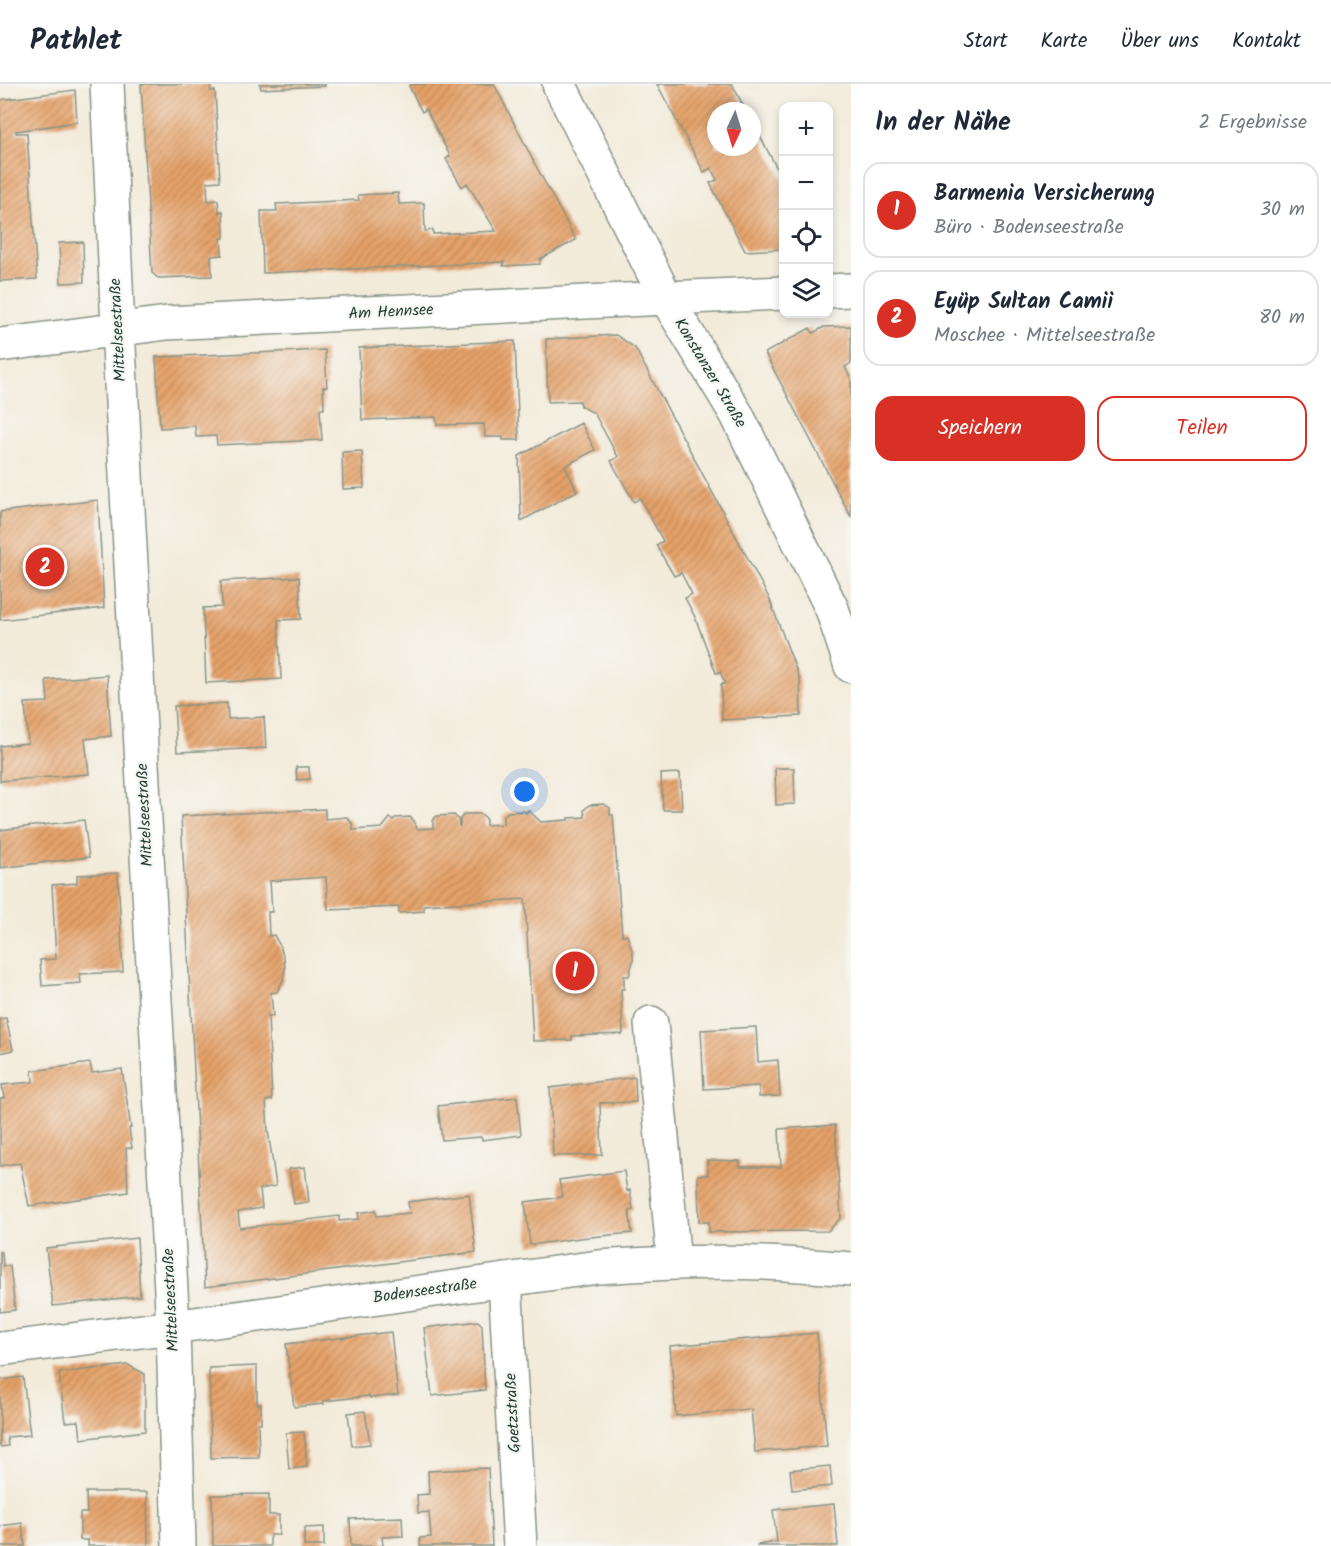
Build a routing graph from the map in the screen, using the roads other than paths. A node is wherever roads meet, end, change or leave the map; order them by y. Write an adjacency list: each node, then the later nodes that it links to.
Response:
1 (107, 84): 7 (street, Mittelseestraße)
2 (559, 84): 6 (street, Konstanzer Straße)
3 (851, 290): 4 (street)
4 (833, 291)
5 (779, 293): 6 (street, Am Hennsee)
6 (666, 298): 7 (street, Am Hennsee); 9 (street, Konstanzer Straße)
7 (118, 329): 8 (street, Am Hennsee); 14 (street, Mittelseestraße)
8 (0, 345)
9 (851, 666)
10 (651, 1023): 11 (street)
11 (674, 1262): 12 (street, Bodenseestraße); 13 (street, Bodenseestraße)
12 (851, 1269)
13 (506, 1280): 14 (street, Bodenseestraße); 17 (street, Goetzstraße)
14 (173, 1327): 15 (street, Bodenseestraße); 16 (street, Mittelseestraße)
15 (0, 1348)
16 (179, 1546)
17 (520, 1546)

